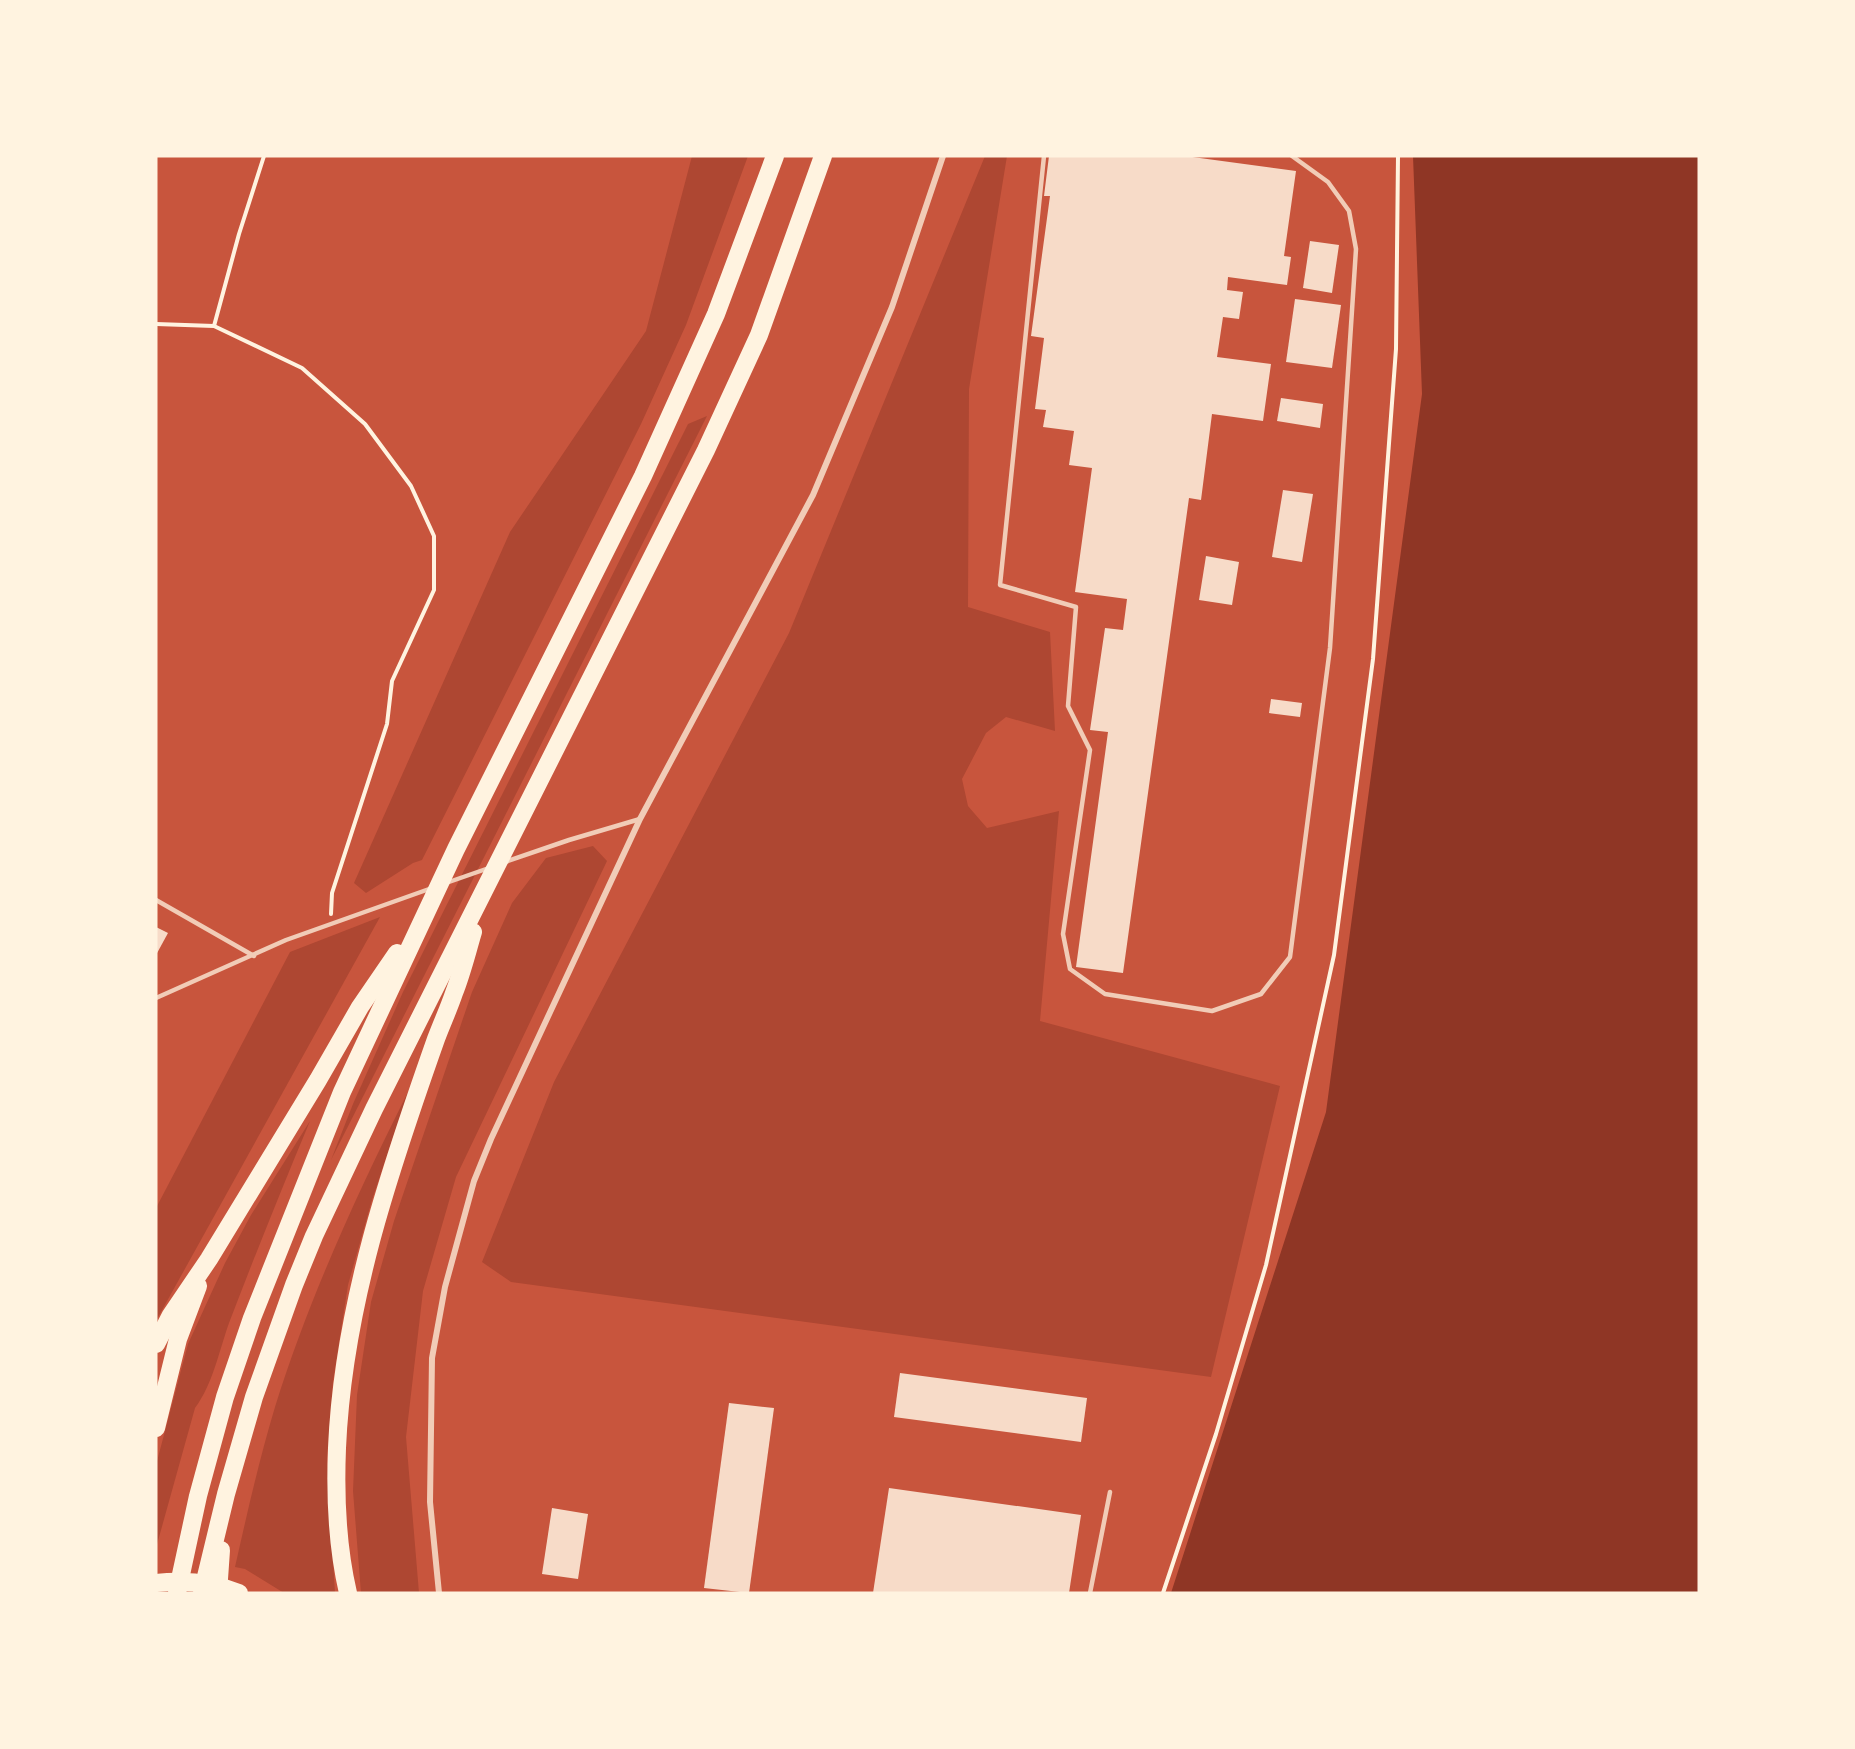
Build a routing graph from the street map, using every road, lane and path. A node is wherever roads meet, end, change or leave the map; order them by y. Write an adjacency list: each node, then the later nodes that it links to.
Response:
1 (264, 156): 9 (path)
2 (775, 156): 13 (highway)
3 (824, 156): 11 (highway)
4 (943, 156): 10 (street)
5 (1044, 156): 6 (lane)
6 (1292, 156)
7 (1398, 156): 30 (path)
8 (156, 324): 9 (path)
9 (214, 326): 14 (path)
10 (640, 819): 14 (lane); 28 (street)
11 (488, 882): 21 (highway); 27 (highway)
12 (156, 900): 15 (lane)
13 (429, 904): 17 (highway); 23 (highway)
14 (330, 924): 15 (lane)
15 (254, 956): 16 (lane)
16 (156, 998)
17 (209, 1259): 18 (highway); 19 (highway)
18 (156, 1344)
19 (156, 1428)
20 (1110, 1492): 29 (lane)
21 (226, 1494): 24 (highway); 25 (highway)
22 (156, 1583): 26 (highway)
23 (177, 1593)
24 (202, 1593)
25 (218, 1593)
26 (239, 1593)
27 (348, 1593)
28 (439, 1593)
29 (1090, 1593)
30 (1163, 1593)

